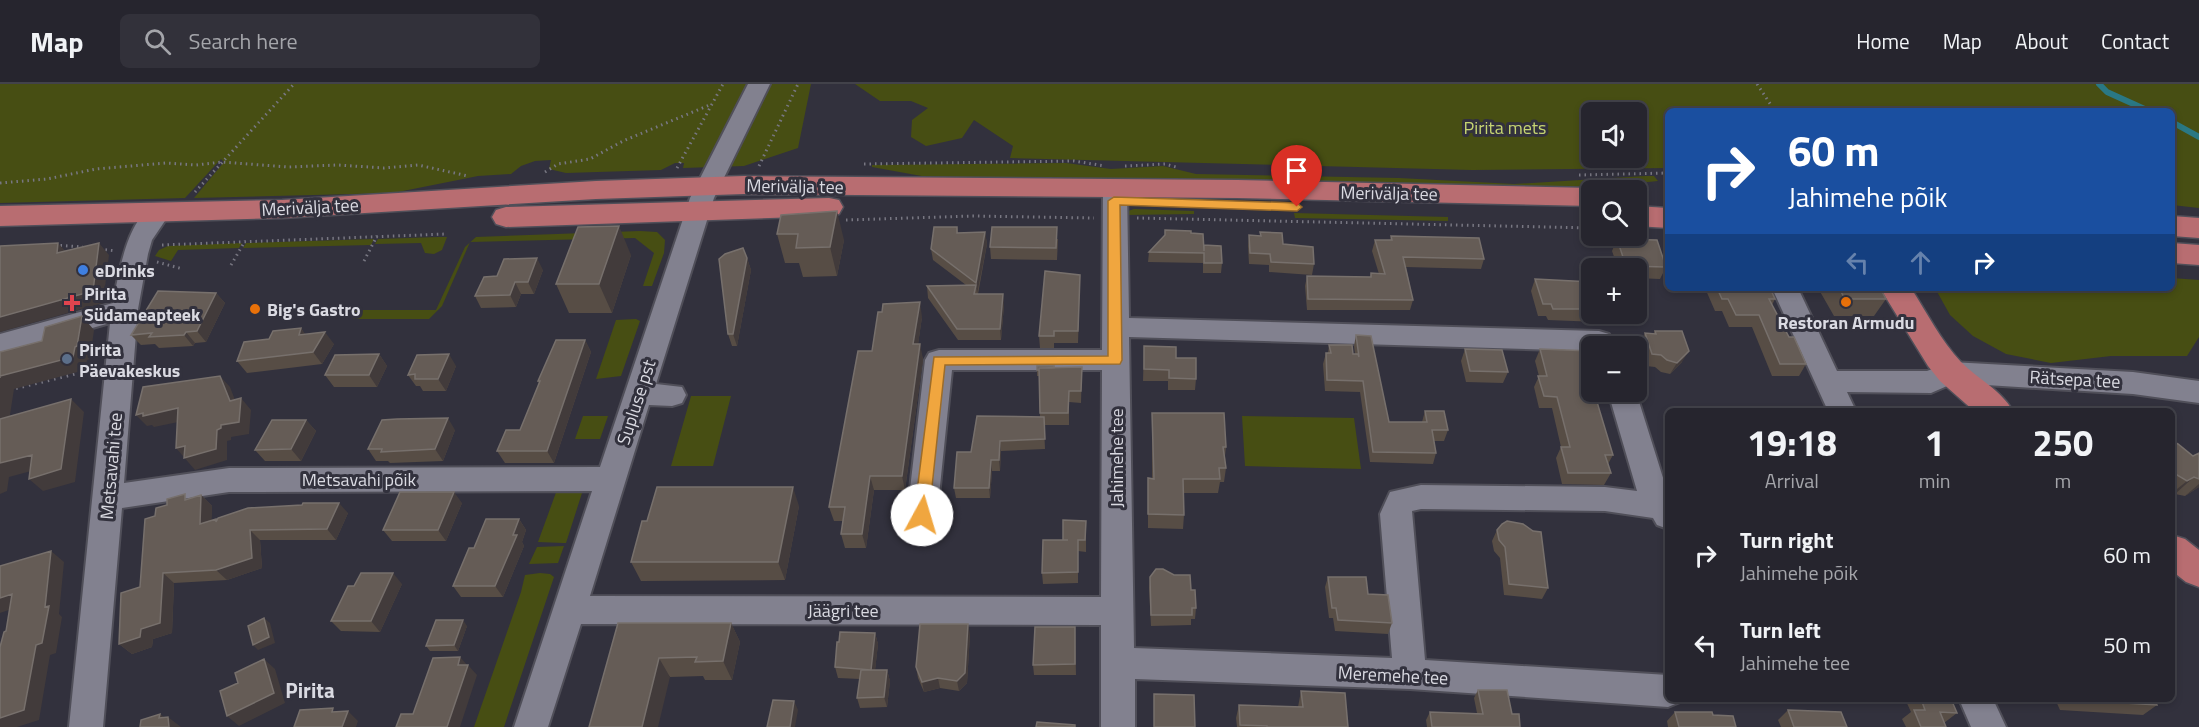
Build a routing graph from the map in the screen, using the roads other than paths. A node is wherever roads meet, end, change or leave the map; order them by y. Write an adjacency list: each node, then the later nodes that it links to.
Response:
1 (759, 84): 5 (street, Supluse pst)
2 (1665, 196): 4 (main road)
3 (1581, 197): 6 (main road, Merivälja tee)
4 (1647, 197)
5 (703, 198): 6 (main road, Merivälja tee); 13 (main road, Merivälja tee); 27 (street, Supluse pst)
6 (1115, 202): 8 (main road, Merivälja tee); 20 (street, Jahimehe tee)
7 (0, 216): 13 (main road, Merivälja tee)
8 (1581, 216)
9 (1647, 217): 10 (main road)
10 (1665, 218)
11 (2175, 226): 12 (main road)
12 (2199, 228)
13 (154, 230): 14 (main road, Merivälja tee); 19 (street, Metsavahi tee)
14 (0, 235)
15 (2175, 253): 16 (main road)
16 (2199, 255)
17 (1786, 291): 25 (street)
18 (1897, 291): 24 (main road)
19 (126, 309): 22 (street); 33 (street, Metsavahi tee)
20 (1115, 327): 21 (street); 23 (street, Jahimehe tee)
21 (1581, 340)
22 (0, 344)
23 (1115, 360): 36 (street); 40 (street, Jahimehe tee)
24 (1952, 372): 25 (street); 26 (street, Rätsepa tee); 31 (main road)
25 (1828, 381): 30 (street)
26 (2199, 392)
27 (638, 394): 28 (street); 32 (street, Supluse pst)
28 (672, 395)
29 (1625, 402): 34 (street)
30 (1841, 408)
31 (1993, 408)
32 (611, 479): 33 (street, Metsavahi põik); 39 (street, Supluse pst)
33 (109, 498): 45 (street, Metsavahi tee)
34 (1665, 507)
35 (1665, 510): 42 (street)
36 (922, 515)
37 (2175, 552): 38 (main road)
38 (2199, 571)
39 (568, 610): 40 (street, Jäägri tee); 46 (street, Supluse pst)
40 (1117, 610): 41 (street, Jahimehe tee)
41 (1117, 663): 42 (street, Meremehe tee); 47 (street, Jahimehe tee)
42 (1410, 674): 43 (street, Meremehe tee)
43 (1665, 691)
44 (1977, 702): 48 (street)
45 (86, 727)
46 (531, 727)
47 (1118, 727)
48 (1989, 727)

